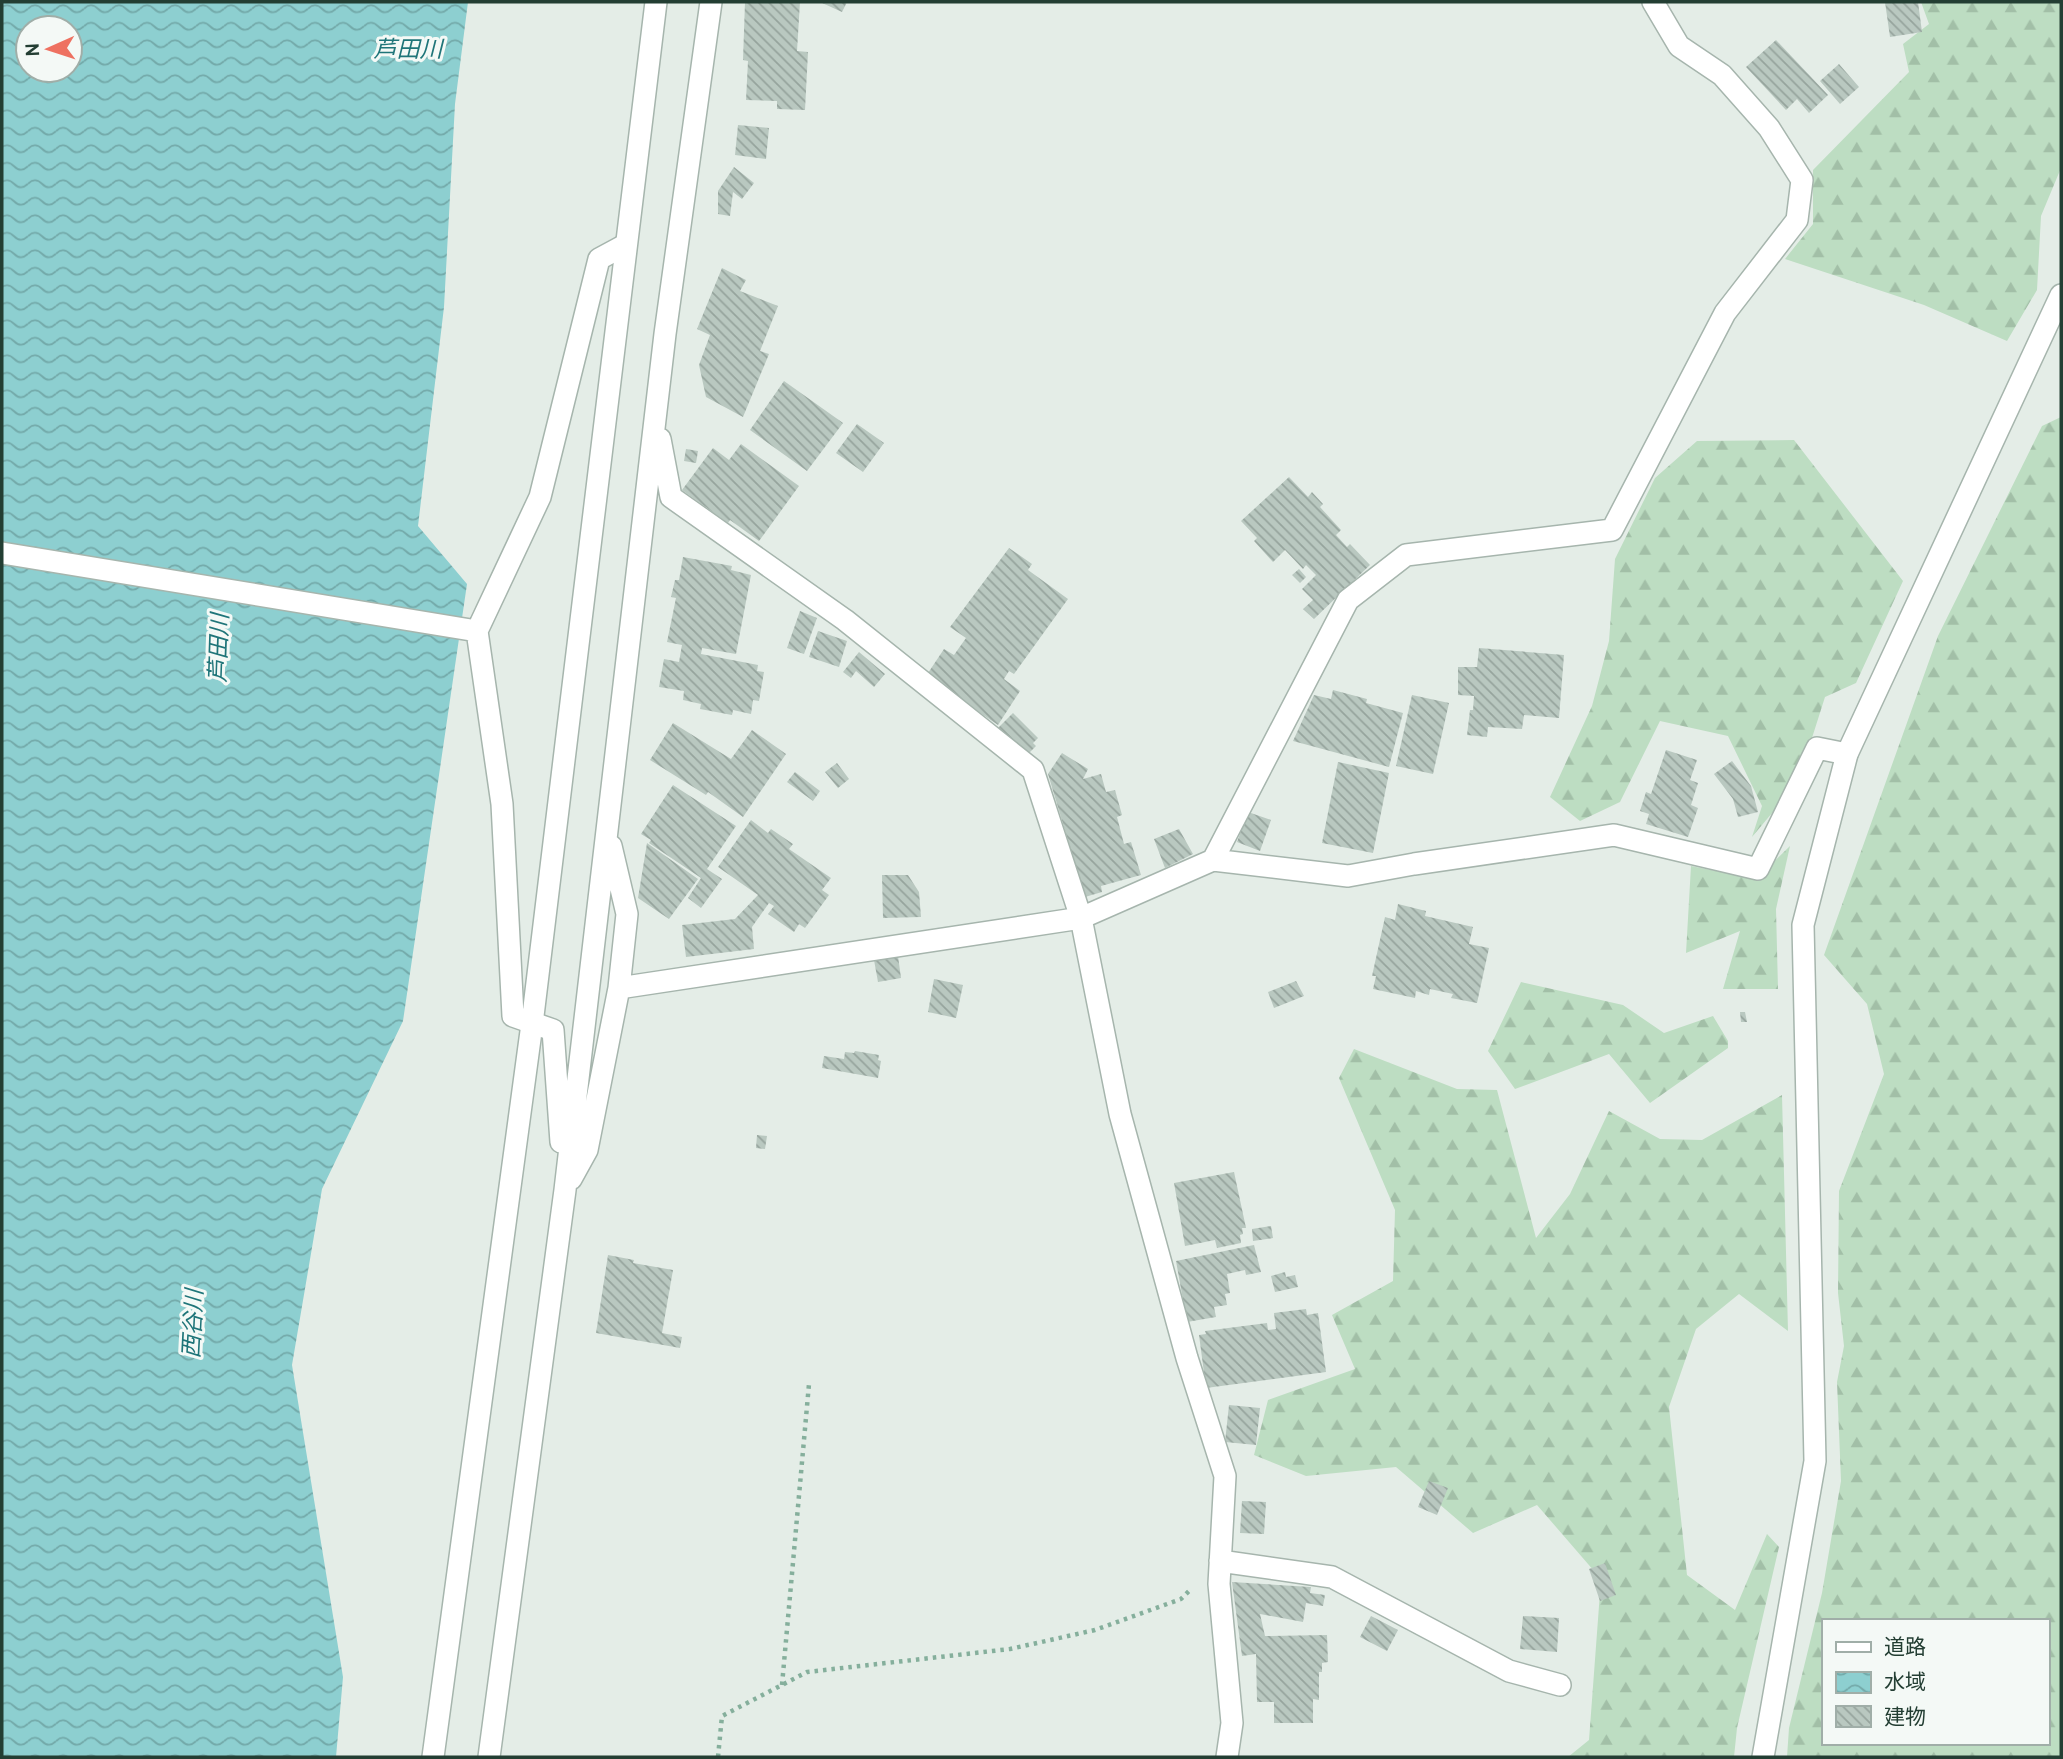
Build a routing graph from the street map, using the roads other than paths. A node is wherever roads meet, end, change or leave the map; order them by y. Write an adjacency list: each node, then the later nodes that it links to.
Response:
1 (656, 2): 4 (street)
2 (711, 2): 6 (street)
3 (1653, 2): 11 (street)
4 (625, 245): 8 (street); 14 (street)
5 (2061, 295): 9 (street)
6 (655, 417): 10 (street); 12 (street)
7 (2, 553): 8 (street)
8 (477, 631): 14 (street)
9 (1847, 754): 11 (street); 21 (street)
10 (608, 832): 13 (street); 15 (street)
11 (1213, 860): 12 (street)
12 (1081, 918): 13 (street); 16 (street)
13 (619, 988): 15 (street)
14 (532, 1024): 15 (street); 18 (street)
15 (565, 1190): 19 (street)
16 (1220, 1561): 17 (street); 20 (street)
17 (1560, 1685)
18 (433, 1757)
19 (489, 1757)
20 (1227, 1757)
21 (1763, 1757)

